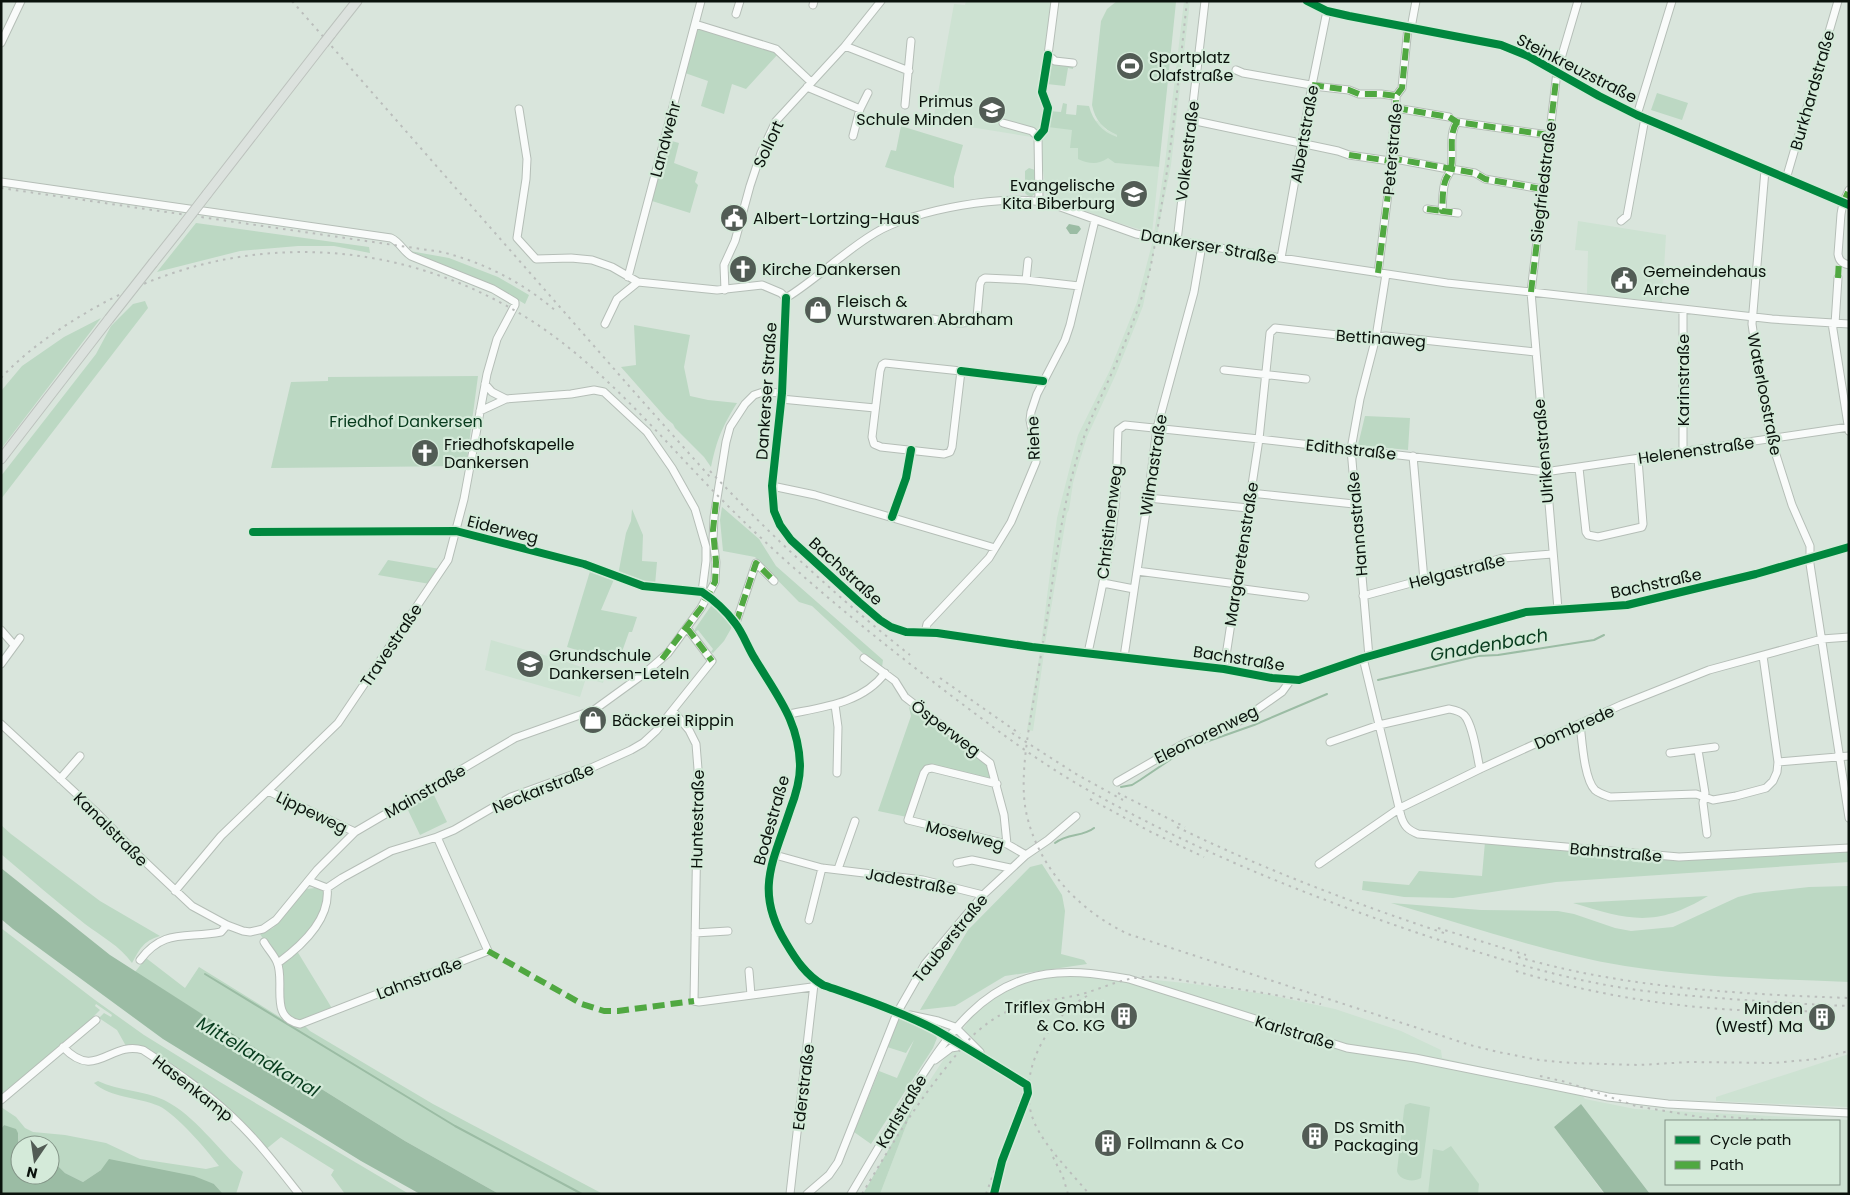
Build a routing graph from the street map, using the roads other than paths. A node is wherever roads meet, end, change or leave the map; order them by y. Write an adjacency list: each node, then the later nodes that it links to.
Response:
1 (21, 1): 18 (street)
2 (357, 1): 92 (main road, bridge)
3 (701, 1): 15 (street, Landwehr)
4 (740, 1): 14 (street)
5 (881, 1): 19 (street, Sollort)
6 (1055, 1): 20 (street)
7 (1205, 1): 35 (street, Volkerstraße)
8 (1307, 1): 13 (street, Steinkreuzstraße)
9 (1416, 1): 16 (street, Peterstraße)
10 (1578, 1): 23 (street, Siegfriedstraße)
11 (1672, 1): 32 (street)
12 (1838, 1): 44 (street, Burkhardstraße)
13 (1328, 11): 16 (street, Steinkreuzstraße); 25 (street, Albertstraße)
14 (736, 14)
15 (695, 24): 24 (street); 61 (street, Landwehr)
16 (1410, 28): 23 (street, Steinkreuzstraße); 27 (street, Peterstraße)
17 (912, 41): 22 (street)
18 (1, 43)
19 (845, 46): 22 (street); 24 (street, Sollort)
20 (1073, 64)
21 (1236, 70): 25 (street)
22 (909, 71): 28 (street)
23 (1557, 72): 32 (street, Steinkreuzstraße); 37 (street, Siegfriedstraße)
24 (809, 84): 31 (street); 66 (street, Sollort)
25 (1312, 86): 27 (street); 39 (street, Albertstraße)
26 (868, 93): 31 (street)
27 (1396, 96): 29 (street, Peterstraße)
28 (905, 105)
29 (1396, 108): 33 (street); 40 (street, Peterstraße)
30 (519, 109): 61 (street)
31 (860, 109): 38 (street)
32 (1637, 115): 34 (street, Steinkreuzstraße)
33 (1449, 117)
34 (1645, 118): 43 (street, Steinkreuzstraße); 54 (street)
35 (1192, 120): 39 (street); 55 (street, Volkerstraße)
36 (1003, 123): 48 (street)
37 (1549, 135): 42 (street); 46 (street, Siegfriedstraße)
38 (852, 136)
39 (1302, 144): 40 (street); 57 (street, Albertstraße)
40 (1390, 160): 41 (street); 60 (street, Peterstraße)
41 (1443, 168)
42 (1451, 169): 46 (street); 51 (street)
43 (1765, 170): 44 (street, Steinkreuzstraße); 70 (street, Waterloostraße)
44 (1786, 179): 49 (street, Steinkreuzstraße)
45 (1, 182): 80 (street, Travestraße)
46 (1542, 189): 67 (street, Siegfriedstraße)
47 (1849, 190): 49 (street)
48 (1039, 201): 53 (street, Dankerser Straße); 68 (street, Dankerser Straße)
49 (1846, 204): 59 (street)
50 (1427, 209): 51 (street)
51 (1442, 211): 52 (street)
52 (1458, 213)
53 (1095, 220): 55 (street, Dankerser Straße); 65 (street, Riehe)
54 (1621, 221)
55 (1177, 241): 56 (street, Dankerser Straße)
56 (1202, 246): 57 (street, Dankerser Straße); 85 (street, Wilmastraße)
57 (1281, 258): 60 (street, Dankerser Straße)
58 (1028, 261): 63 (street)
59 (1849, 265)
60 (1382, 273): 67 (street, Dankerser Straße); 75 (street, Hannastraße)
61 (628, 277): 64 (street)
62 (1838, 278): 72 (street)
63 (1026, 280): 65 (street); 71 (street)
64 (638, 282): 66 (street); 73 (street)
65 (1079, 286): 104 (street, Riehe)
66 (725, 290): 68 (street)
67 (1531, 292): 69 (street, Dankerser Straße); 76 (street, Ulrikenstraße)
68 (786, 298): 81 (street, Dankerser Straße)
69 (1683, 309): 70 (street, Dankerser Straße); 90 (street, Karinstraße)
70 (1752, 317): 72 (street, Dankerser Straße); 88 (street, Waterloostraße)
71 (933, 319)
72 (1834, 323): 74 (street, Dankerser Straße); 86 (street)
73 (605, 324)
74 (1849, 324)
75 (1376, 337): 76 (street, Bettinaweg); 78 (street, Bettinaweg); 89 (street, Hannastraße)
76 (1535, 352): 95 (street, Ulrikenstraße)
77 (1224, 370): 78 (street)
78 (1264, 374): 79 (street); 87 (street, Bettinaweg)
79 (1306, 379)
80 (485, 384): 82 (street); 84 (street, Travestraße)
81 (781, 396): 83 (street); 96 (street, Dankerser Straße); 114 (street)
82 (506, 399): 84 (street); 113 (street)
83 (874, 408): 83 (street)
84 (480, 411): 101 (street, Travestraße)
85 (1157, 428): 87 (street, Edithstraße); 98 (street, Wilmastraße); 110 (street, Christinenweg)
86 (1848, 429): 88 (street, Helenenstraße)
87 (1259, 439): 89 (street, Edithstraße); 97 (street, Margaretenstraße)
88 (1771, 440): 90 (street, Helenenstraße); 106 (street, Waterloostraße)
89 (1351, 450): 91 (street, Edithstraße); 99 (street, Hannastraße)
90 (1683, 451): 93 (street, Helenenstraße)
91 (1413, 456): 95 (street, Edithstraße); 108 (street)
92 (1, 459)
93 (1638, 459): 94 (street, Helenenstraße); 94 (street)
94 (1580, 468): 95 (street, Helenenstraße)
95 (1545, 472): 105 (street, Ulrikenstraße)
96 (772, 486): 104 (street); 121 (street, Bachstraße)
97 (1250, 493): 99 (street); 100 (street, Margaretenstraße)
98 (1148, 498): 100 (street); 107 (street, Wilmastraße)
99 (1354, 504): 115 (street, Hannastraße)
100 (1248, 508): 111 (street, Margaretenstraße)
101 (456, 531): 102 (street, Eiderweg); 113 (street, Eiderweg); 154 (street, Travestraße)
102 (253, 532)
103 (1849, 547): 106 (street, Bachstraße)
104 (995, 548): 121 (street, Riehe)
105 (1552, 554): 108 (street, Helgastraße); 117 (street, Ulrikenstraße)
106 (1811, 558): 117 (street, Bachstraße); 124 (street, Waterloostraße)
107 (1137, 571): 111 (street); 112 (street, Wilmastraße)
108 (1424, 580): 115 (street, Helgastraße)
109 (774, 581): 118 (street)
110 (1103, 583): 112 (street); 126 (street, Christinenweg)
111 (1236, 586): 116 (street); 132 (street, Margaretenstraße)
112 (1134, 589): 128 (street, Wilmastraße)
113 (702, 592): 114 (street, Eiderweg)
114 (709, 596): 118 (street, Bodestraße); 119 (street, Mainstraße)
115 (1363, 596): 130 (street, Hannastraße)
116 (1306, 597)
117 (1558, 609): 130 (street, Bachstraße)
118 (736, 623): 137 (street, Bodestraße)
119 (687, 628): 136 (street, Neckarstraße); 160 (street, Mainstraße)
120 (1, 630): 125 (street)
121 (925, 633): 126 (street, Bachstraße)
122 (1849, 637): 124 (street, Dombrede)
123 (20, 638): 125 (street)
124 (1822, 639): 127 (street, Dombrede); 146 (street, Waterloostraße)
125 (14, 645): 131 (street)
126 (1088, 653): 128 (street, Bachstraße)
127 (1763, 656): 139 (street, Dombrede); 148 (street)
128 (1124, 657): 132 (street, Bachstraße)
129 (864, 658): 133 (street, Ösperweg)
130 (1366, 658): 134 (street, Bachstraße); 140 (street, Hannastraße)
131 (1, 664)
132 (1224, 669): 134 (street, Bachstraße)
133 (885, 673): 135 (street); 153 (street, Ösperweg)
134 (1290, 681): 152 (street, Eleonorenweg)
135 (835, 705): 137 (street); 150 (street)
136 (673, 711): 162 (street, Neckarstraße); 179 (street, Huntestraße)
137 (789, 714): 165 (street, Bodestraße)
138 (1, 724): 151 (street, Kanalstraße)
139 (1580, 724): 149 (street, Dombrede); 155 (street)
140 (1379, 725): 141 (street); 149 (street); 156 (street, Bahnstraße)
141 (1330, 742)
142 (1715, 747): 143 (street)
143 (1698, 750): 144 (street); 155 (street)
144 (1670, 753)
145 (80, 756): 151 (street)
146 (1840, 756): 147 (street); 148 (street); 158 (street, Waterloostraße)
147 (1849, 756)
148 (1778, 762): 155 (street)
149 (1480, 769): 156 (street, Dombrede)
150 (837, 772)
151 (60, 779): 174 (street, Kanalstraße)
152 (1117, 782)
153 (997, 784): 163 (street, Ösperweg); 163 (street, Moselweg)
154 (268, 791): 160 (street, Lippeweg); 174 (street, Travestraße)
155 (1704, 797): 161 (street)
156 (1400, 808): 164 (street, Bahnstraße); 168 (street, Dombrede)
157 (1076, 816): 166 (street, Tauberstraße)
158 (1849, 818)
159 (855, 821): 171 (street)
160 (355, 832): 172 (street, Mainstraße)
161 (1707, 834)
162 (438, 837): 173 (street, Neckarstraße); 182 (street, Lahnstraße)
163 (1007, 844): 166 (street, Moselweg)
164 (1849, 848)
165 (775, 855): 169 (street, Jadestraße); 184 (street, Bodestraße)
166 (1026, 855): 170 (street, Tauberstraße)
167 (957, 862): 170 (street)
168 (1319, 864)
169 (822, 868): 171 (street, Jadestraße); 176 (street)
170 (1010, 868): 175 (street, Tauberstraße)
171 (838, 869): 175 (street, Jadestraße)
172 (309, 882): 173 (street); 177 (street, Mainstraße)
173 (327, 888): 182 (street)
174 (175, 891): 177 (street, Kanalstraße)
175 (983, 895): 186 (street, Tauberstraße)
176 (810, 920)
177 (227, 925): 181 (street)
178 (728, 931): 179 (street)
179 (695, 934): 185 (street, Huntestraße)
180 (264, 942): 182 (street, Lahnstraße)
181 (140, 960)
182 (278, 963)
183 (748, 971): 185 (street)
184 (814, 984): 185 (street); 186 (street, Bodestraße); 197 (street, Ederstraße)
185 (751, 995)
186 (897, 1013): 188 (street, Bodestraße); 189 (street, Bodestraße); 198 (street, Tauberstraße)
187 (96, 1020): 191 (street)
188 (955, 1027): 189 (street, Karlstraße); 192 (street); 195 (street, Karlstraße)
189 (947, 1037): 190 (street, Bodestraße); 193 (street, Karlstraße)
190 (963, 1046): 192 (street, Bodestraße); 193 (street)
191 (64, 1048): 194 (street); 196 (street, Hasenkamp)
192 (986, 1058): 200 (street)
193 (925, 1071): 199 (street, Karlstraße)
194 (1, 1100)
195 (1849, 1113)
196 (299, 1194)
197 (790, 1194)
198 (807, 1194)
199 (851, 1194)
200 (994, 1194)

